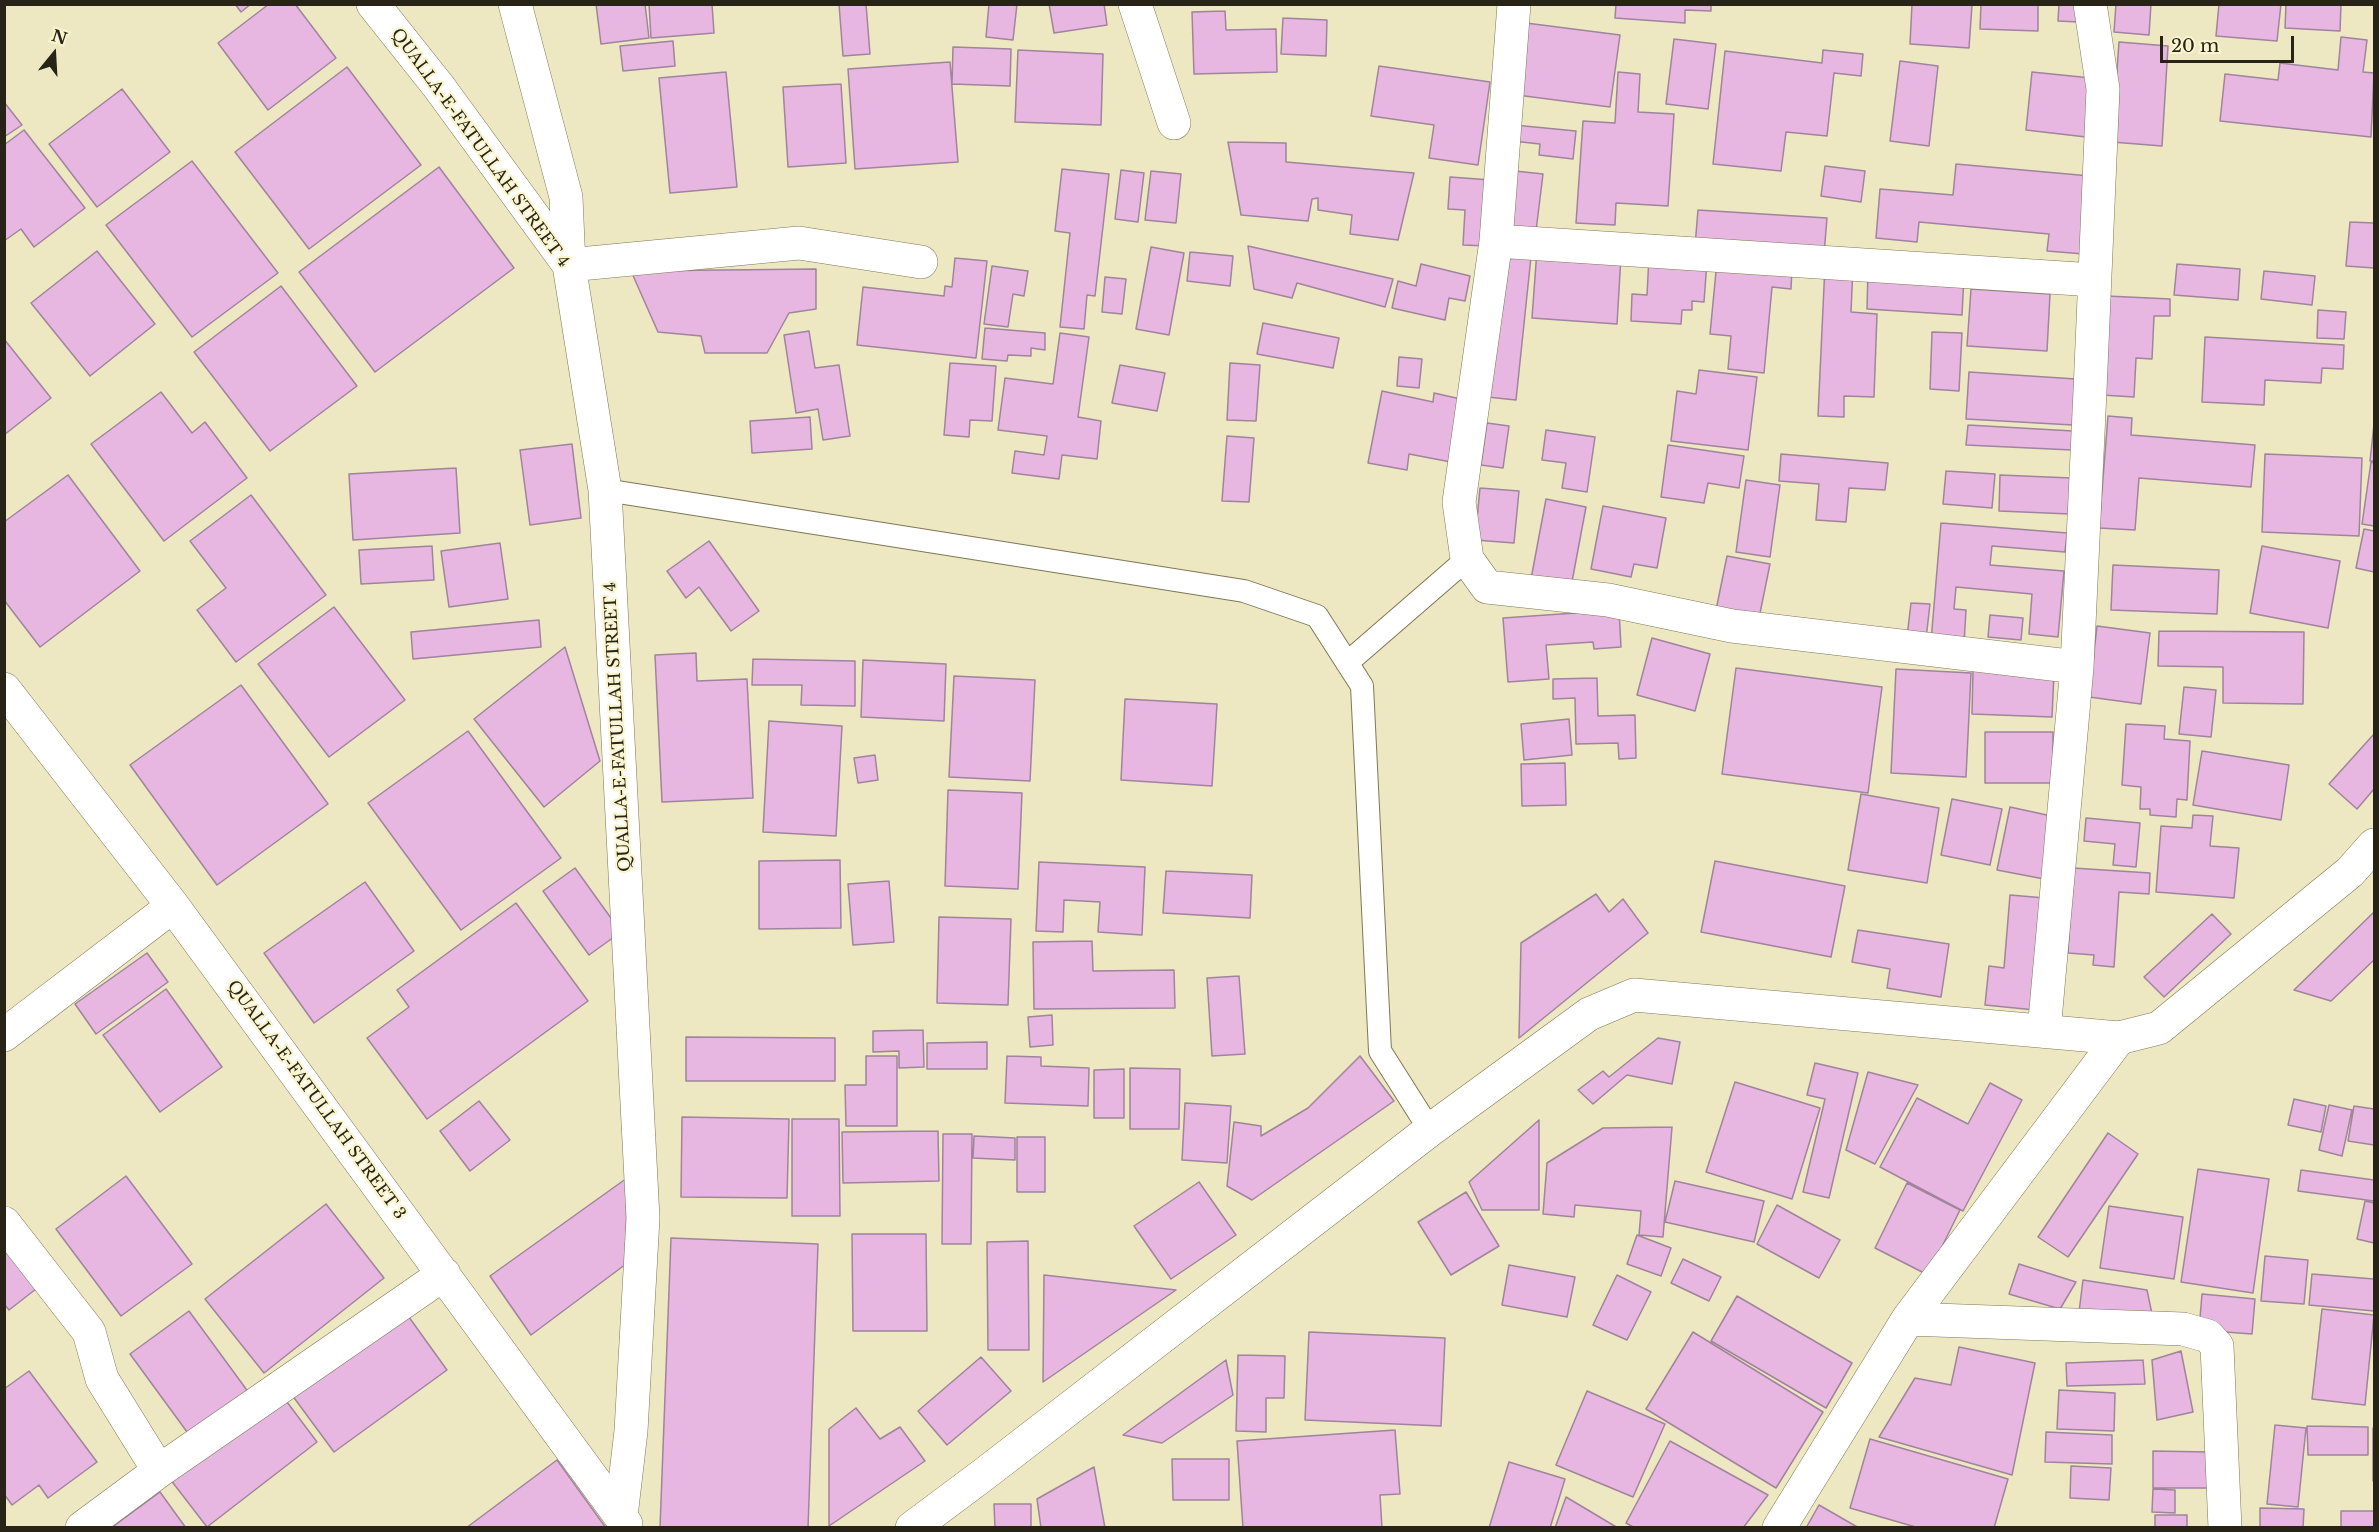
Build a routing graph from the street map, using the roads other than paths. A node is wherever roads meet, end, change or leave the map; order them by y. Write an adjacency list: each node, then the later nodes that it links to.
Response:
1 (373, 4): 9 (street, QUALLA-E-FATULLAH STREET 4)
2 (515, 4): 9 (street)
3 (1135, 4): 6 (street)
4 (1514, 4): 7 (street)
5 (2090, 4): 10 (street)
6 (1173, 123)
7 (1496, 241): 10 (street); 12 (street)
8 (921, 262): 9 (street)
9 (569, 265): 11 (street, QUALLA-E-FATULLAH STREET 4)
10 (2094, 280): 14 (street)
11 (605, 490): 13 (lane); 26 (street, QUALLA-E-FATULLAH STREET 4)
12 (1467, 559): 13 (lane); 14 (street)
13 (1347, 663): 21 (lane)
14 (2077, 667): 18 (street)
15 (4, 689): 17 (street, QUALLA-E-FATULLAH STREET 3)
16 (2374, 845): 20 (street)
17 (173, 906): 19 (street); 23 (street, QUALLA-E-FATULLAH STREET 3)
18 (2044, 1031): 20 (street); 21 (street)
19 (4, 1035)
20 (2120, 1038): 24 (street)
21 (1430, 1130): 28 (street)
22 (4, 1223): 25 (street)
23 (444, 1274): 25 (street); 26 (street, QUALLA-E-FATULLAH STREET 3)
24 (1908, 1319): 29 (street); 30 (street)
25 (159, 1472): 27 (street)
26 (625, 1522)
27 (82, 1527)
28 (912, 1527)
29 (1779, 1527)
30 (2225, 1527)

